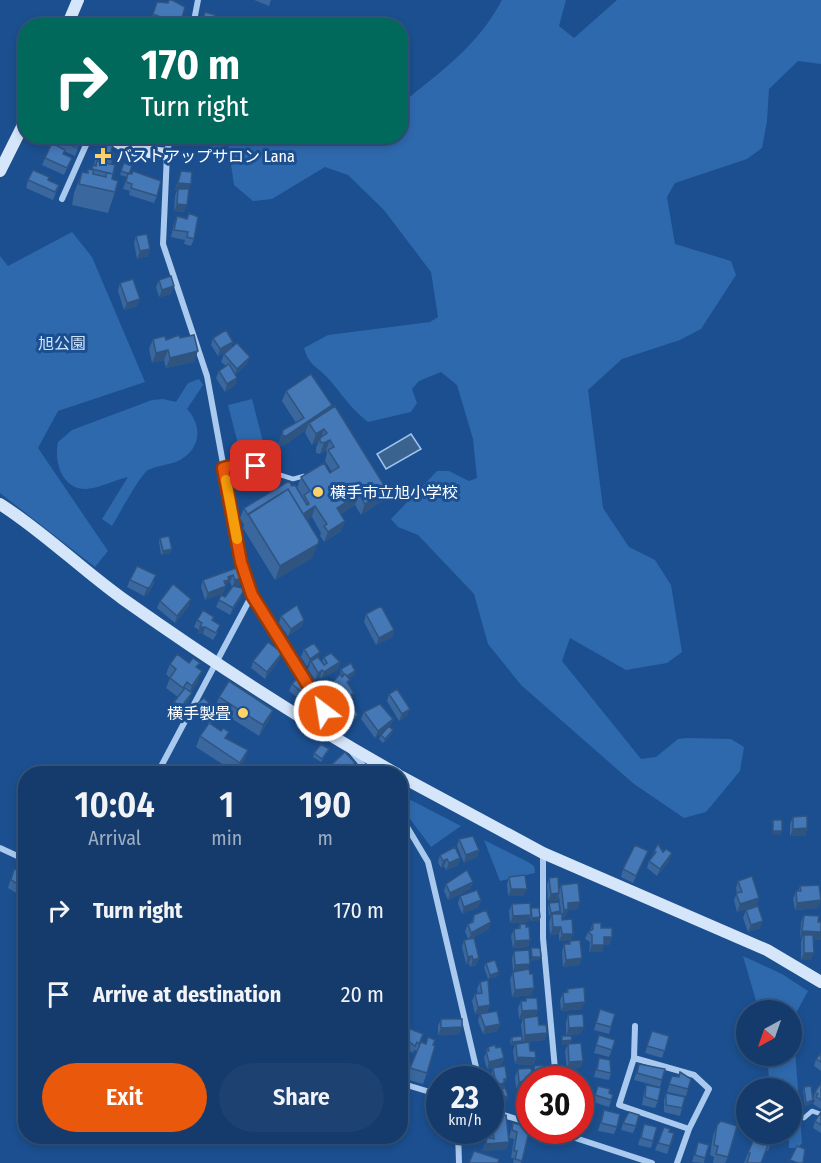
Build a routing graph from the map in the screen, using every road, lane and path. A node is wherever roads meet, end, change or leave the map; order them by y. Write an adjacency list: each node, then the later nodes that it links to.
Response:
1 (78, 0): 3 (street)
2 (198, 0): 4 (street)
3 (70, 18)
4 (195, 18)
5 (18, 135): 10 (street)
6 (86, 144): 11 (street)
7 (121, 144): 9 (street)
8 (169, 144): 9 (street)
9 (167, 154): 12 (street)
10 (0, 171)
11 (62, 199)
12 (223, 468): 13 (lane); 15 (street)
13 (310, 473)
14 (0, 504): 16 (street)
15 (252, 595): 16 (street); 17 (street)
16 (215, 662): 17 (street); 18 (street)
17 (345, 744): 19 (street); 20 (street)
18 (161, 766)
19 (363, 766)
20 (383, 766)
21 (408, 780): 24 (street)
22 (408, 828): 29 (street)
23 (0, 848): 25 (street)
24 (543, 853): 26 (street); 30 (street)
25 (18, 856)
26 (820, 980)
27 (635, 1026): 28 (street)
28 (634, 1058): 35 (street); 35 (street)
29 (476, 1066)
30 (555, 1066)
31 (408, 1085): 32 (street)
32 (426, 1091)
33 (821, 1114): 34 (lane)
34 (804, 1118)
35 (689, 1129): 40 (street)
36 (458, 1144): 38 (street)
37 (594, 1144): 39 (street)
38 (459, 1163)
39 (652, 1163)
40 (677, 1163)

